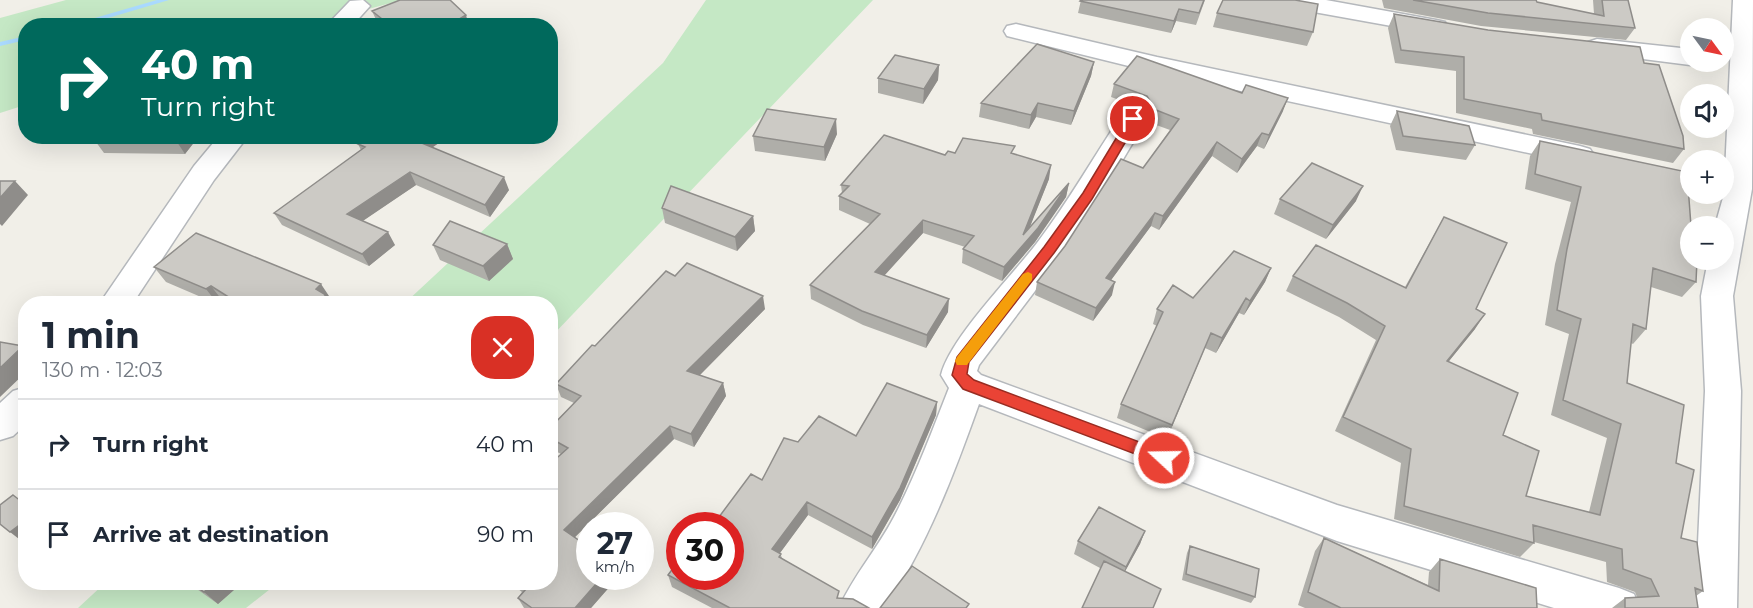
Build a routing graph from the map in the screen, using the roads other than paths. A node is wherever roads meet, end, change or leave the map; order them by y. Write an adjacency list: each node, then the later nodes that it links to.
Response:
1 (1286, 0): 6 (street)
2 (1745, 0): 8 (street)
3 (358, 6): 4 (street)
4 (346, 18)
5 (1016, 31): 14 (street)
6 (1459, 31)
7 (1574, 45): 9 (street)
8 (1734, 52)
9 (1680, 56)
10 (1732, 72): 13 (street)
11 (1133, 119): 17 (street)
12 (228, 144): 16 (street)
13 (1731, 150)
14 (1610, 162)
15 (1728, 204): 22 (street)
16 (121, 296)
17 (968, 385): 20 (street); 21 (street)
18 (18, 409): 19 (street)
19 (0, 425)
20 (860, 608)
21 (1619, 608)
22 (1716, 608)

